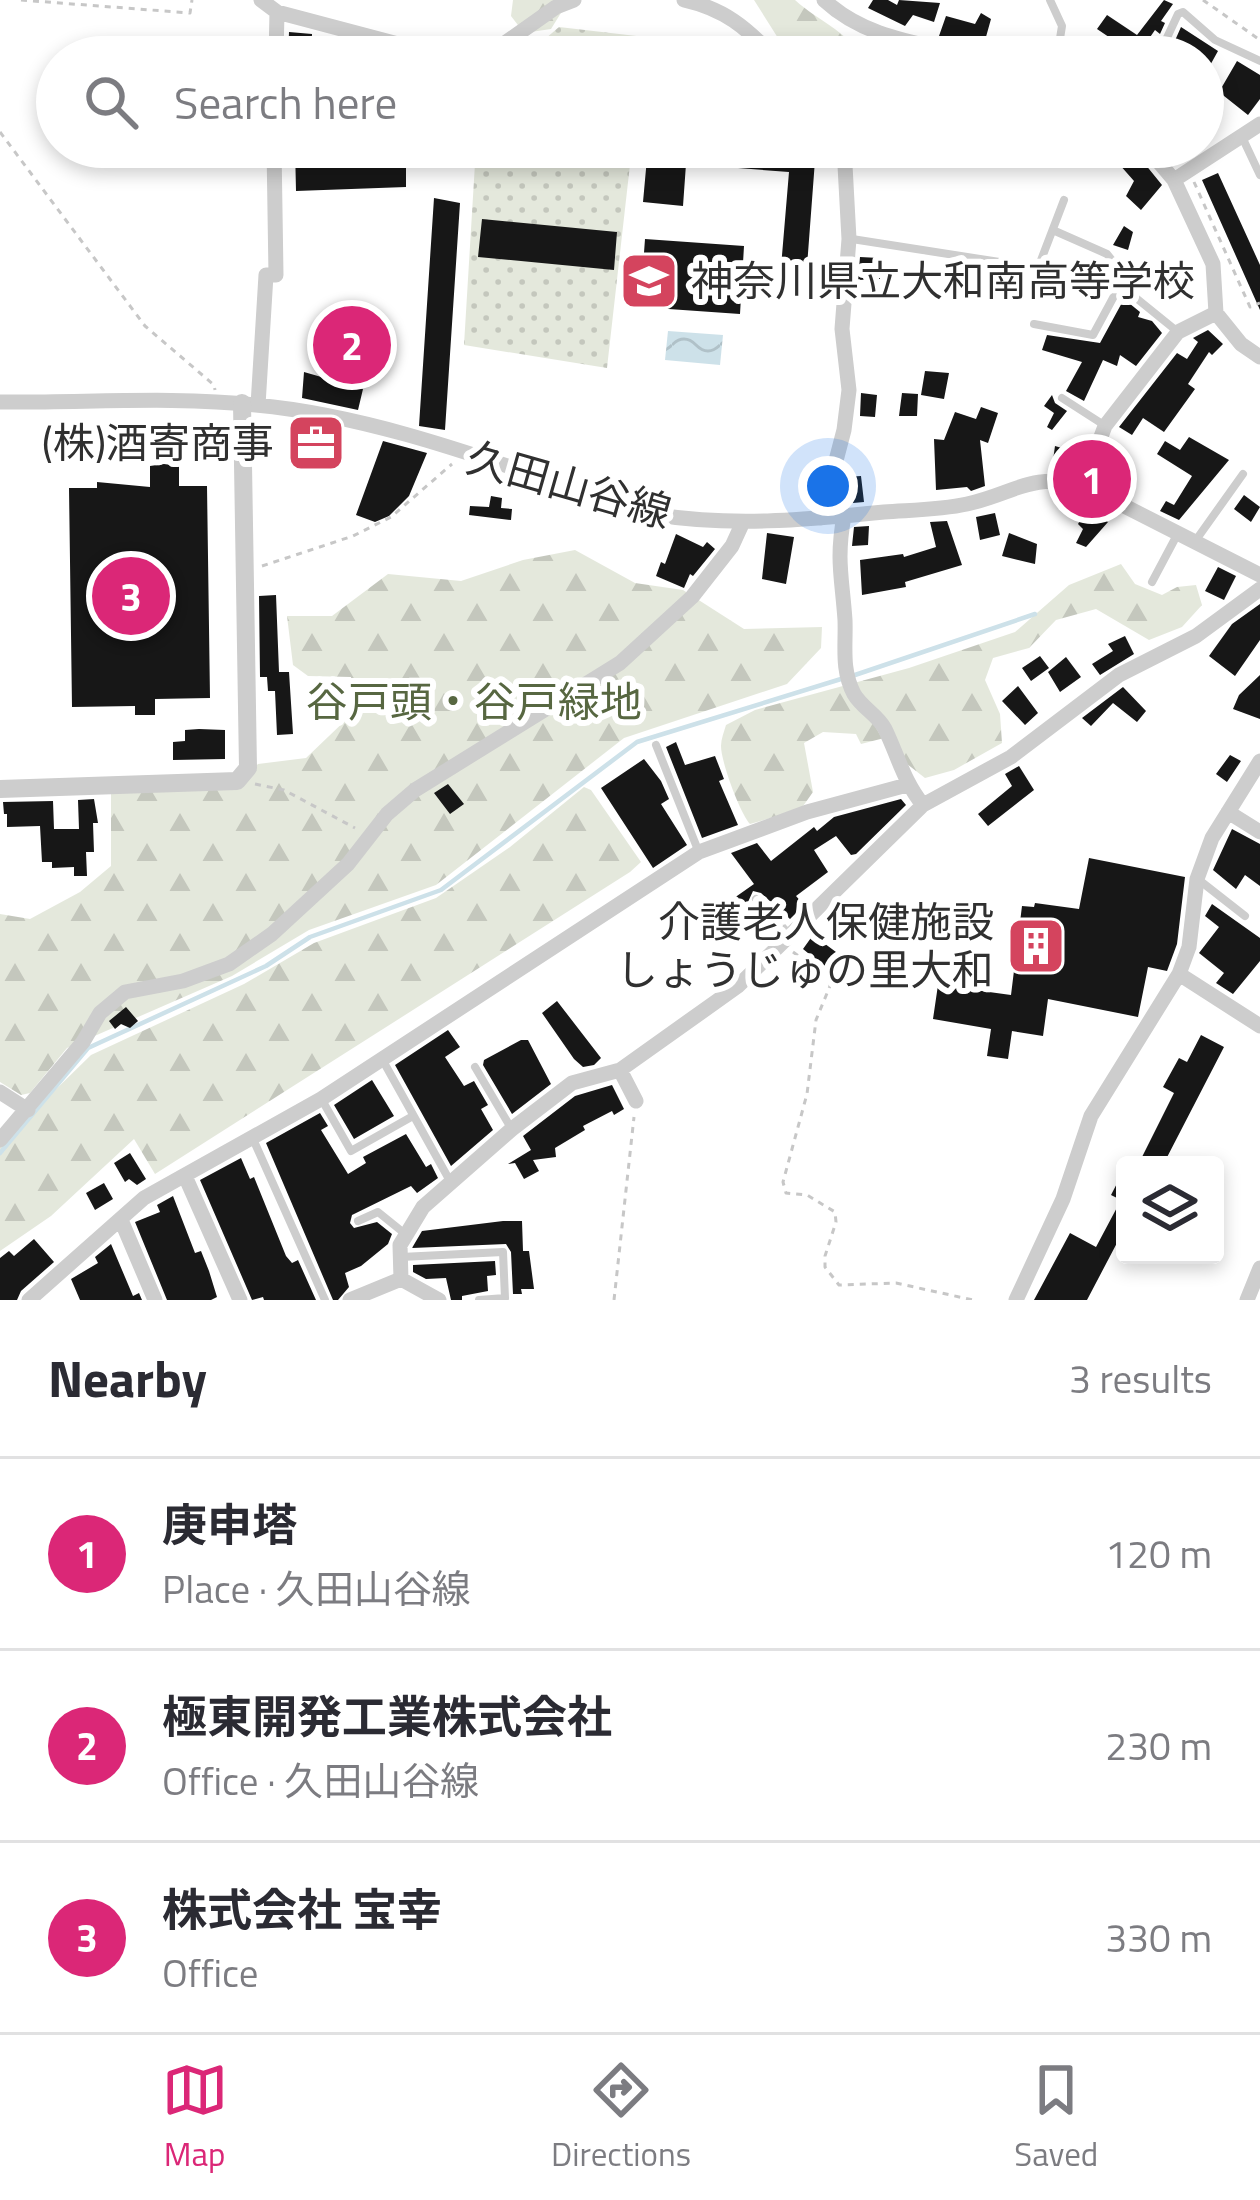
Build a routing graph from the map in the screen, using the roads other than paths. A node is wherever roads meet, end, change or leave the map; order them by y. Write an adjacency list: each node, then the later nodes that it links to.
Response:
1 (261, 0): 6 (street)
2 (574, 0): 9 (street)
3 (684, 0): 10 (street)
4 (824, 0): 11 (street)
5 (1050, 0): 12 (lane)
6 (273, 6): 7 (street); 8 (street)
7 (275, 36)
8 (375, 36)
9 (515, 36)
10 (753, 36)
11 (884, 36)
12 (1060, 36)
13 (1168, 36): 14 (lane)
14 (1211, 36)
15 (1224, 44): 16 (lane)
16 (1260, 61)
17 (1260, 124): 18 (street)
18 (1242, 136): 19 (street); 24 (lane)
19 (1224, 148)
20 (274, 168): 36 (street)
21 (848, 168): 28 (street)
22 (1164, 168): 25 (street)
23 (1193, 168): 25 (street)
24 (1260, 176)
25 (1174, 180): 30 (street)
26 (1064, 200): 27 (lane)
27 (1055, 231): 28 (lane); 29 (lane)
28 (849, 238): 41 (street)
29 (1120, 285): 31 (lane); 32 (lane)
30 (1216, 314): 32 (street); 33 (street)
31 (1034, 324)
32 (1178, 332): 37 (street)
33 (1260, 357)
34 (1062, 398): 37 (lane)
35 (0, 402): 36 (street, 久田山谷線)
36 (250, 404): 42 (street, 久田山谷線); 51 (street)
37 (1105, 426): 39 (street)
38 (1243, 474): 44 (lane)
39 (1083, 485): 40 (street, 久田山谷線); 43 (street, 久田山谷線)
40 (844, 516): 41 (street, 久田山谷線); 50 (street)
41 (821, 518): 42 (street, 久田山谷線)
42 (743, 522): 68 (street)
43 (1178, 533): 44 (street, 久田山谷線); 46 (lane)
44 (1195, 542): 45 (street, 久田山谷線)
45 (1260, 575)
46 (1152, 582)
47 (1260, 589): 52 (street)
48 (656, 745): 55 (lane)
49 (1260, 761): 53 (street)
50 (907, 785): 52 (street); 55 (street)
51 (0, 789)
52 (923, 805): 59 (street)
53 (1228, 812): 54 (street); 56 (street)
54 (1260, 832)
55 (698, 852): 62 (street)
56 (1197, 879): 58 (lane); 60 (street)
57 (756, 898): 59 (lane)
58 (1245, 916)
59 (786, 939): 64 (street)
60 (1179, 974): 61 (street); 88 (street)
61 (1260, 1026)
62 (382, 1059): 66 (street); 69 (lane)
63 (475, 1066): 70 (lane)
64 (620, 1070): 67 (street); 70 (street)
65 (0, 1092): 68 (street)
66 (321, 1099): 69 (lane); 71 (street)
67 (636, 1101)
68 (28, 1111): 72 (street)
69 (413, 1116): 74 (lane)
70 (512, 1130): 74 (street)
71 (253, 1139): 73 (street); 84 (lane)
72 (0, 1140)
73 (185, 1176): 75 (street); 83 (street)
74 (450, 1182): 77 (street)
75 (121, 1220): 81 (street); 82 (street)
76 (358, 1221): 77 (lane)
77 (405, 1234): 78 (street)
78 (399, 1257): 80 (street); 87 (lane)
79 (1260, 1268): 89 (street)
80 (401, 1279): 85 (street); 86 (street)
81 (29, 1300)
82 (155, 1300)
83 (240, 1300)
84 (325, 1300)
85 (352, 1300)
86 (439, 1300)
87 (479, 1300)
88 (1016, 1300)
89 (1247, 1300)

